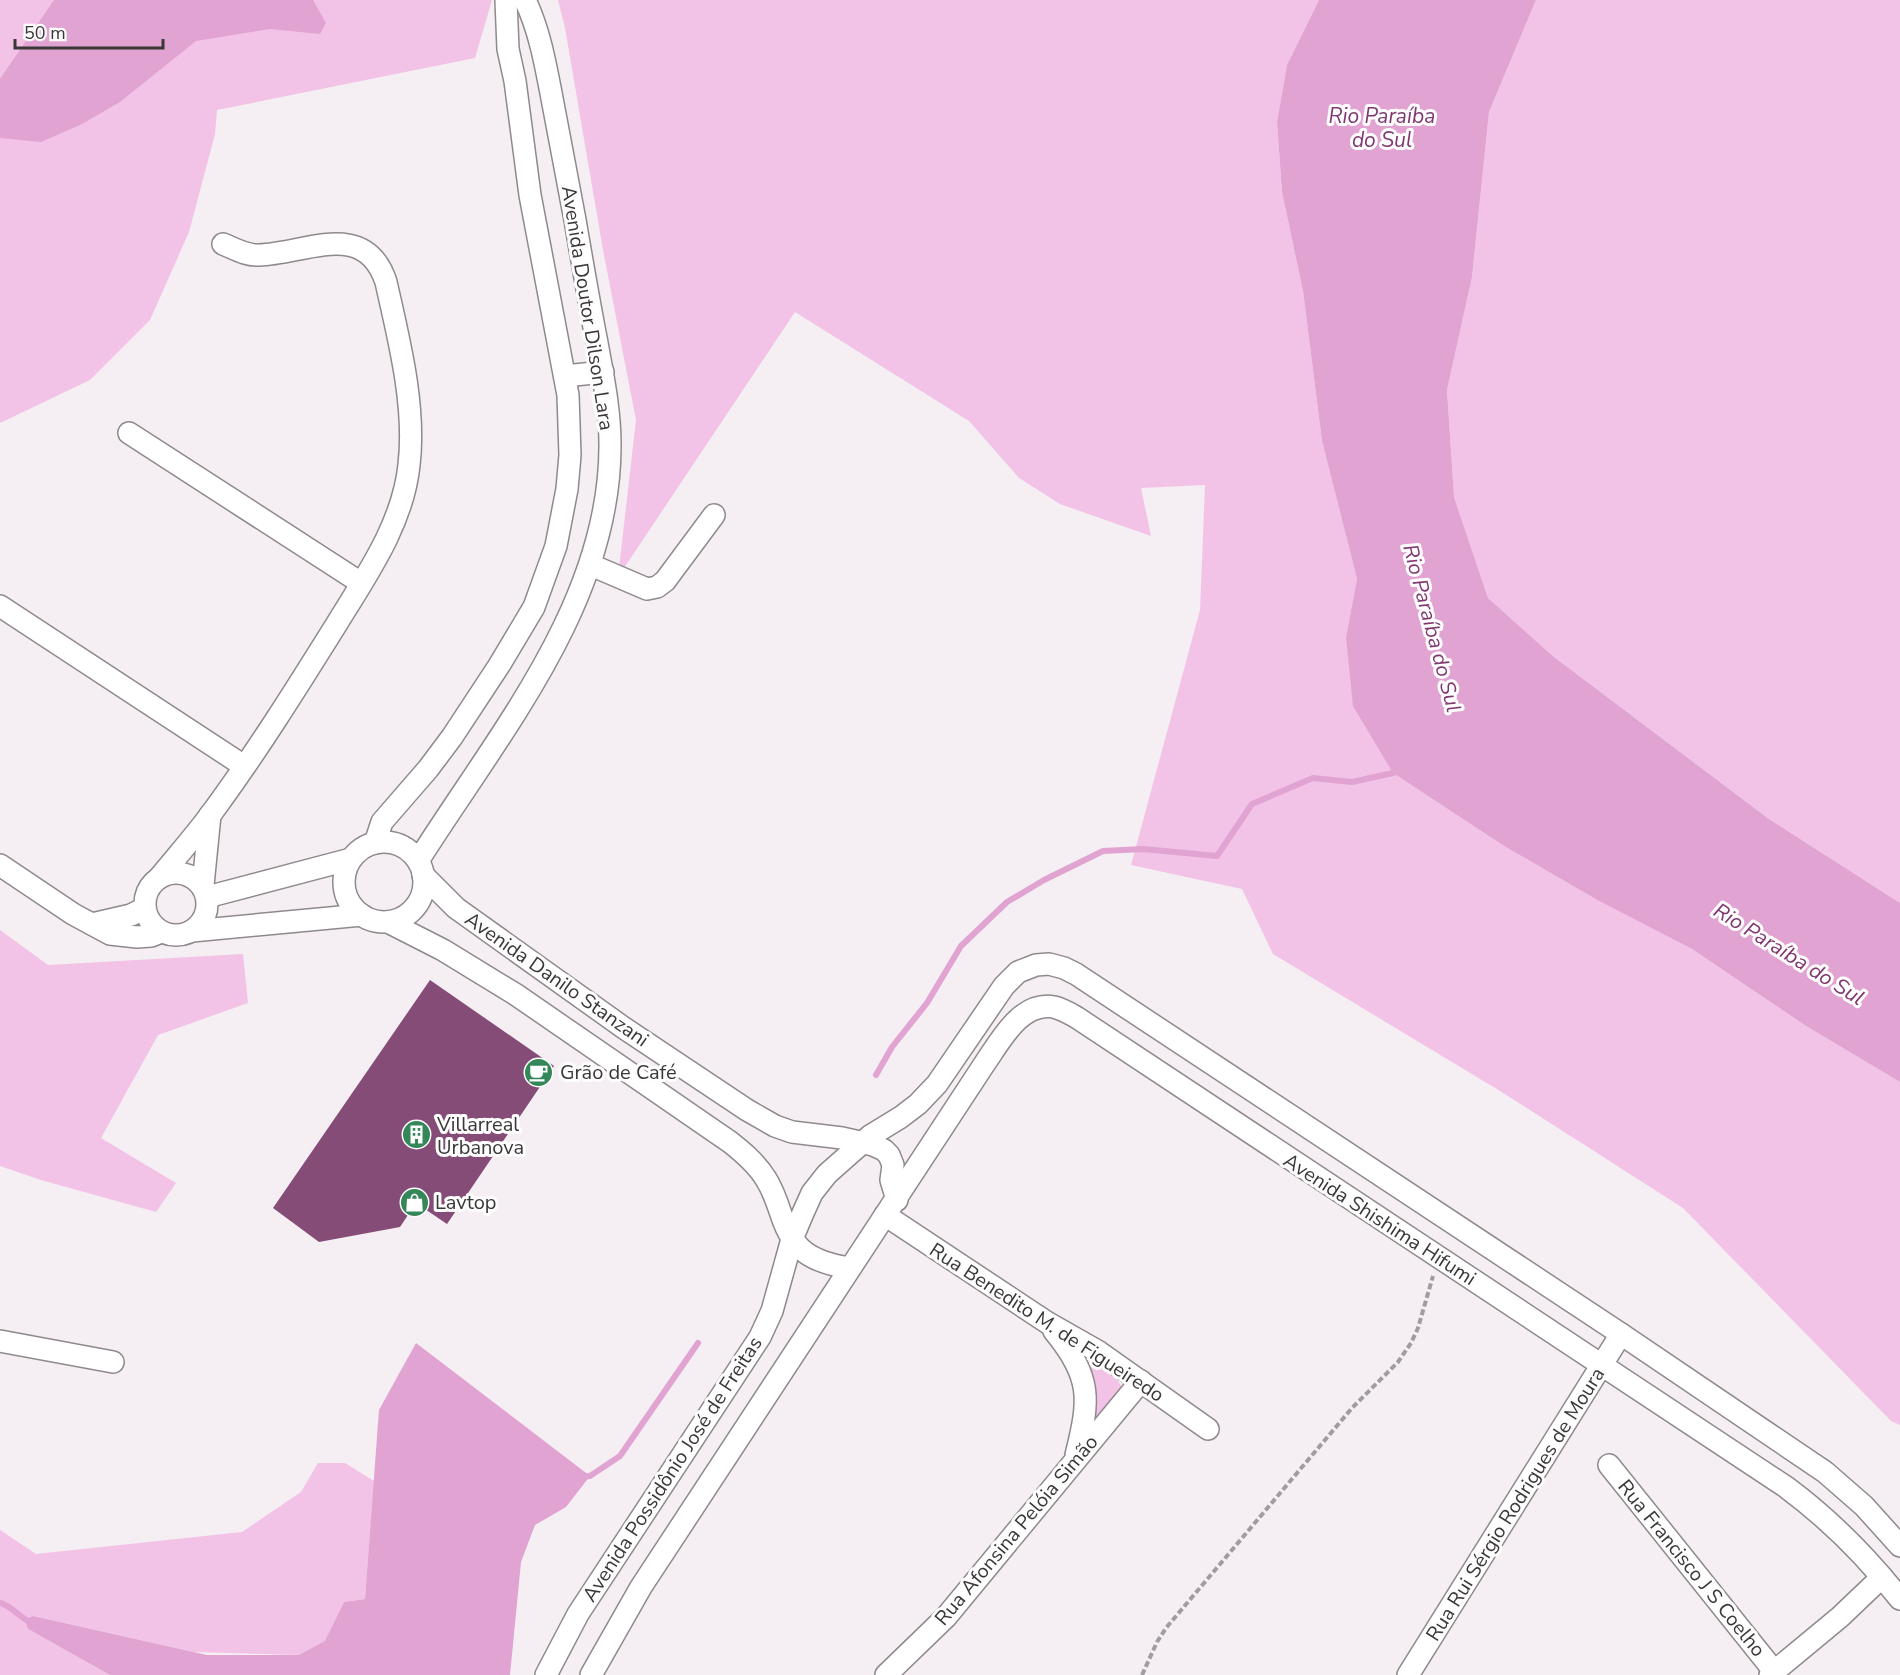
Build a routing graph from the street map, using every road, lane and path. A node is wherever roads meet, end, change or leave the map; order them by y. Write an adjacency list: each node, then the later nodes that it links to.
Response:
1 (506, 0): 5 (street, Avenida Doutor Dilson Lara)
2 (525, 0): 4 (street, Avenida Doutor Dilson Lara)
3 (224, 244): 9 (street)
4 (603, 372): 5 (street); 8 (street, Avenida Doutor Dilson Lara)
5 (565, 376): 13 (street, Avenida Doutor Dilson Lara)
6 (129, 433): 9 (street)
7 (714, 515): 8 (street)
8 (591, 565): 16 (street, Avenida Doutor Dilson Lara)
9 (361, 583): 11 (street)
10 (0, 606): 11 (street)
11 (244, 766): 12 (street)
12 (210, 815): 17 (street); 18 (street)
13 (375, 843): 14 (street); 16 (street)
14 (351, 859): 18 (street); 20 (street)
15 (0, 865): 22 (street)
16 (421, 868): 21 (street); 25 (street, Avenida Danilo Stanzani)
17 (159, 878): 18 (street); 19 (street)
18 (205, 891): 23 (street)
19 (145, 908): 22 (street); 24 (street)
20 (362, 915): 21 (street); 23 (street)
21 (388, 922): 27 (street, Avenida Danilo Stanzani)
22 (93, 924): 24 (street)
23 (192, 931): 24 (street)
24 (161, 932)
25 (865, 1139): 26 (street, Avenida Danilo Stanzani); 27 (street, Avenida Shishima Hifumi); 31 (street, Avenida Shishima Hifumi)
26 (891, 1207): 28 (street, Avenida Shishima Hifumi); 29 (street, Avenida Shishima Hifumi); 30 (street, Rua Benedito M. de Figueiredo)
27 (789, 1249): 29 (street); 43 (street, Avenida Possidônio José de Freitas)
28 (1438, 1258): 34 (street, Avenida Shishima Hifumi); 46 (path)
29 (849, 1269): 44 (street, Avenida Possidônio José de Freitas)
30 (1048, 1323): 35 (street, Rua Benedito M. de Figueiredo); 37 (street)
31 (1621, 1334): 34 (street, Rua Rui Sérgio Rodrigues de Moura); 39 (street, Avenida Shishima Hifumi)
32 (0, 1341): 33 (street)
33 (113, 1362)
34 (1602, 1365): 40 (street, Avenida Shishima Hifumi); 47 (street, Rua Rui Sérgio Rodrigues de Moura)
35 (1141, 1381): 36 (street, Rua Benedito M. de Figueiredo); 37 (street, Rua Afonsina Pelóia Simão)
36 (1208, 1429)
37 (1074, 1462): 45 (street, Rua Afonsina Pelóia Simão)
38 (1610, 1465): 42 (street, Rua Francisco J S Coelho)
39 (1900, 1546)
40 (1882, 1576): 41 (street, Avenida Shishima Hifumi); 42 (street)
41 (1900, 1599)
42 (1772, 1673)
43 (546, 1675)
44 (591, 1675)
45 (886, 1675)
46 (1142, 1675)
47 (1408, 1675)

